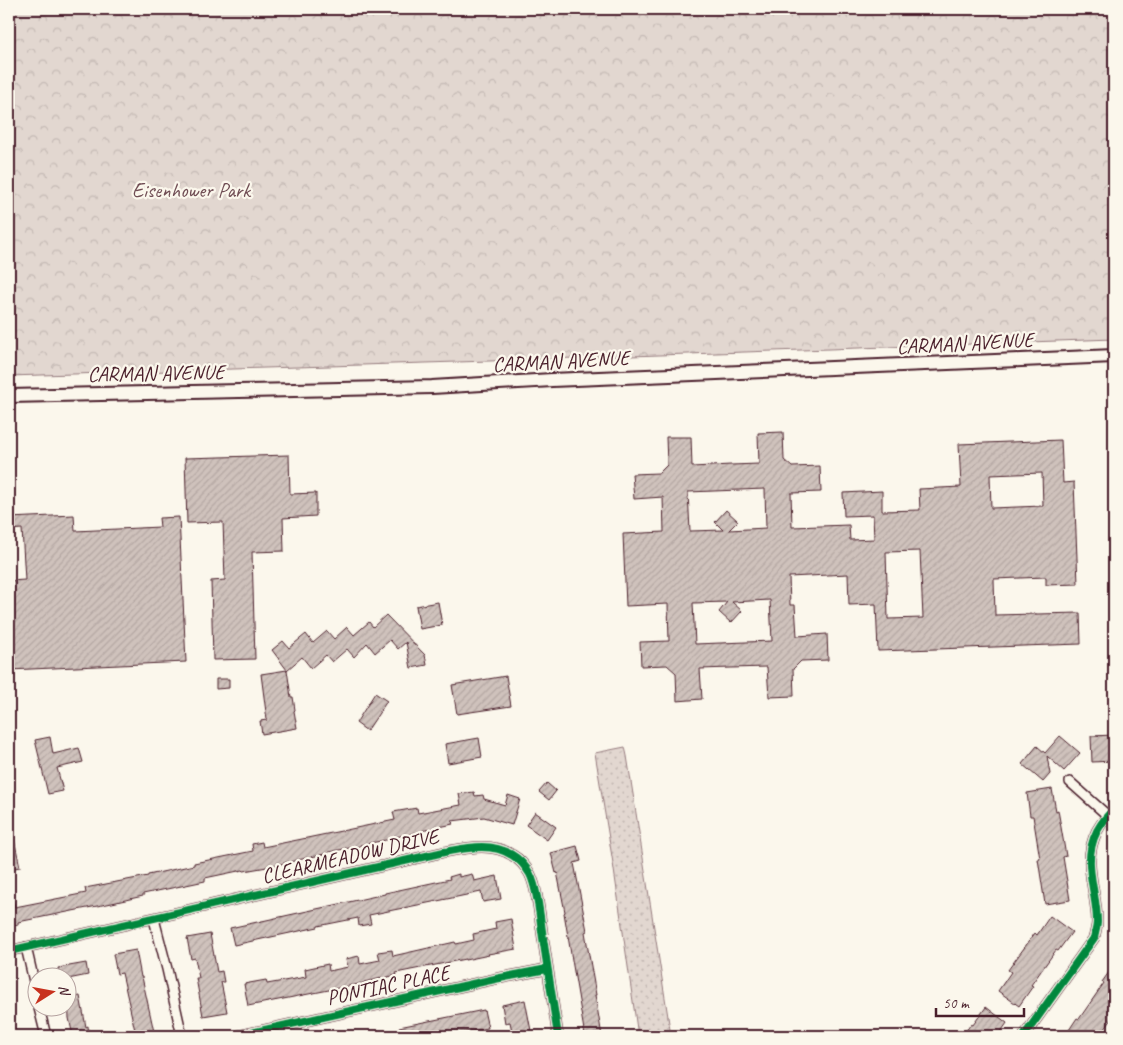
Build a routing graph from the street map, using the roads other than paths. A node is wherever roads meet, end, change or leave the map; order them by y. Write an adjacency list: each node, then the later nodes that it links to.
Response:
1 (1114, 356): 2 (main road, CARMAN AVENUE)
2 (9, 396)
3 (1070, 782): 4 (street)
4 (1110, 813): 15 (street)
5 (154, 919): 6 (street, CLEARMEADOW DRIVE); 9 (street, CLEARMEADOW DRIVE); 12 (street)
6 (26, 947): 7 (street, CLEARMEADOW DRIVE); 8 (street)
7 (9, 951)
8 (31, 968)
9 (547, 969): 13 (street, PONTIAC PLACE); 14 (street, CLEARMEADOW DRIVE)
10 (42, 1018): 11 (street)
11 (46, 1036)
12 (182, 1036)
13 (237, 1036)
14 (558, 1036)
15 (1024, 1036)

